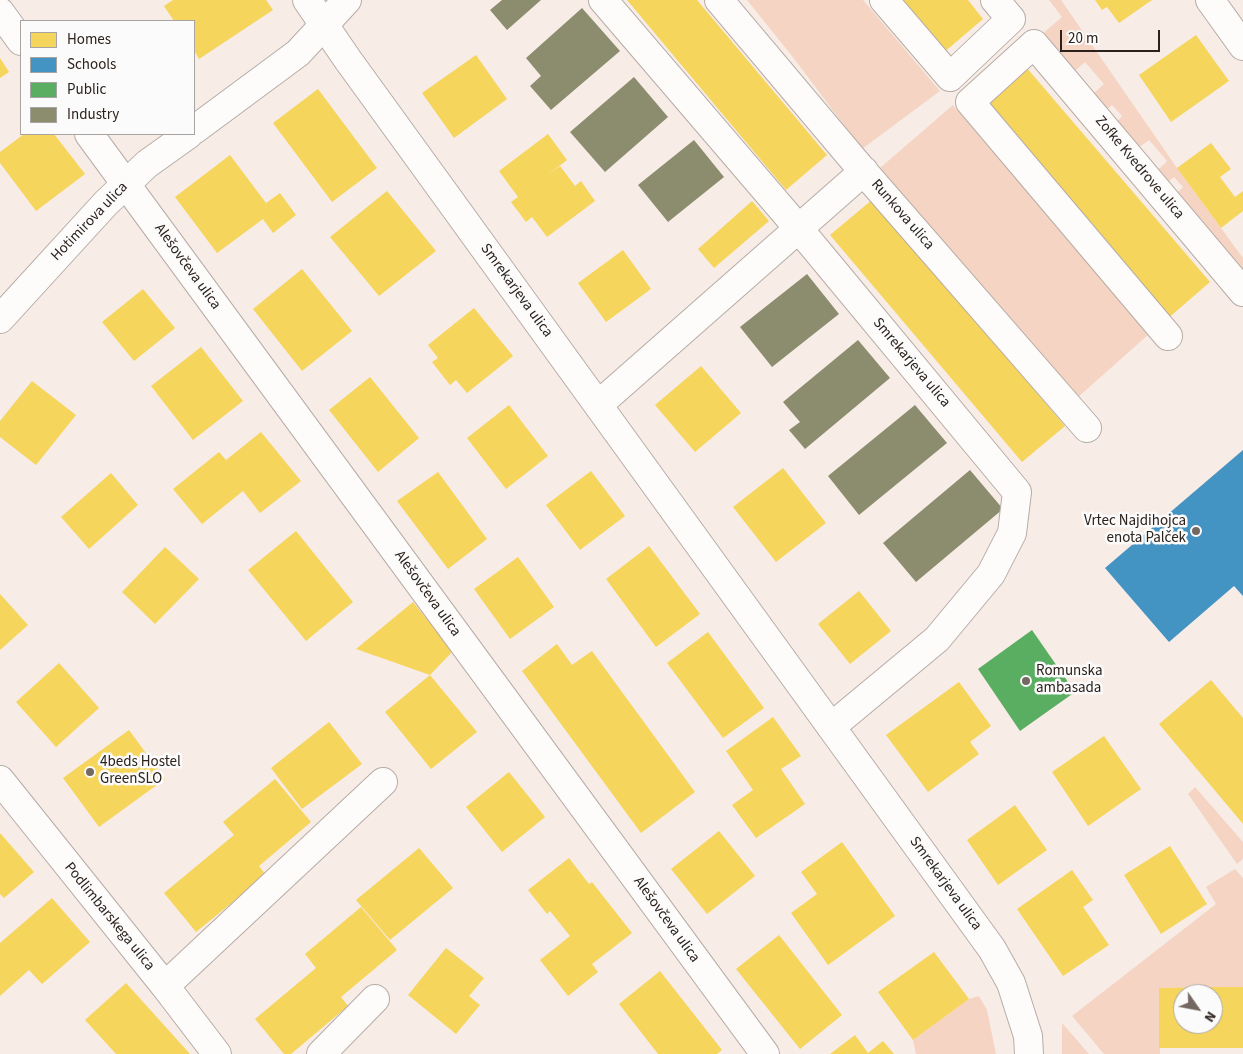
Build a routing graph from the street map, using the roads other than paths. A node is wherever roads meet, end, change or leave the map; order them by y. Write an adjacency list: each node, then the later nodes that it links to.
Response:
1 (307, 0): 9 (street, Smrekarjeva ulica)
2 (347, 0): 9 (street)
3 (602, 0): 17 (street, Smrekarjeva ulica)
4 (719, 0): 15 (street, Runkova ulica)
5 (884, 0): 7 (street)
6 (1210, 0): 11 (street)
7 (1003, 10)
8 (0, 12): 10 (street)
9 (324, 25): 12 (street); 21 (street, Smrekarjeva ulica)
10 (20, 40)
11 (1243, 46)
12 (195, 129)
13 (90, 135): 16 (street, Alešovčeva ulica)
14 (188, 135): 16 (street, Hotimirova ulica)
15 (864, 171): 17 (street); 22 (street, Runkova ulica)
16 (125, 184): 19 (street, Hotimirova ulica); 30 (street, Alešovčeva ulica)
17 (799, 229): 21 (street); 23 (street, Smrekarjeva ulica)
18 (1243, 292): 20 (street, Zofke Kvedrove ulica)
19 (0, 319)
20 (1168, 336)
21 (598, 405): 23 (street, Smrekarjeva ulica)
22 (1087, 428)
23 (831, 727): 31 (street, Smrekarjeva ulica)
24 (0, 780): 26 (street, Podlimbarskega ulica)
25 (383, 782): 26 (street)
26 (164, 986): 28 (street, Podlimbarskega ulica)
27 (375, 999): 29 (street)
28 (216, 1054)
29 (321, 1054)
30 (765, 1054)
31 (1029, 1054)

